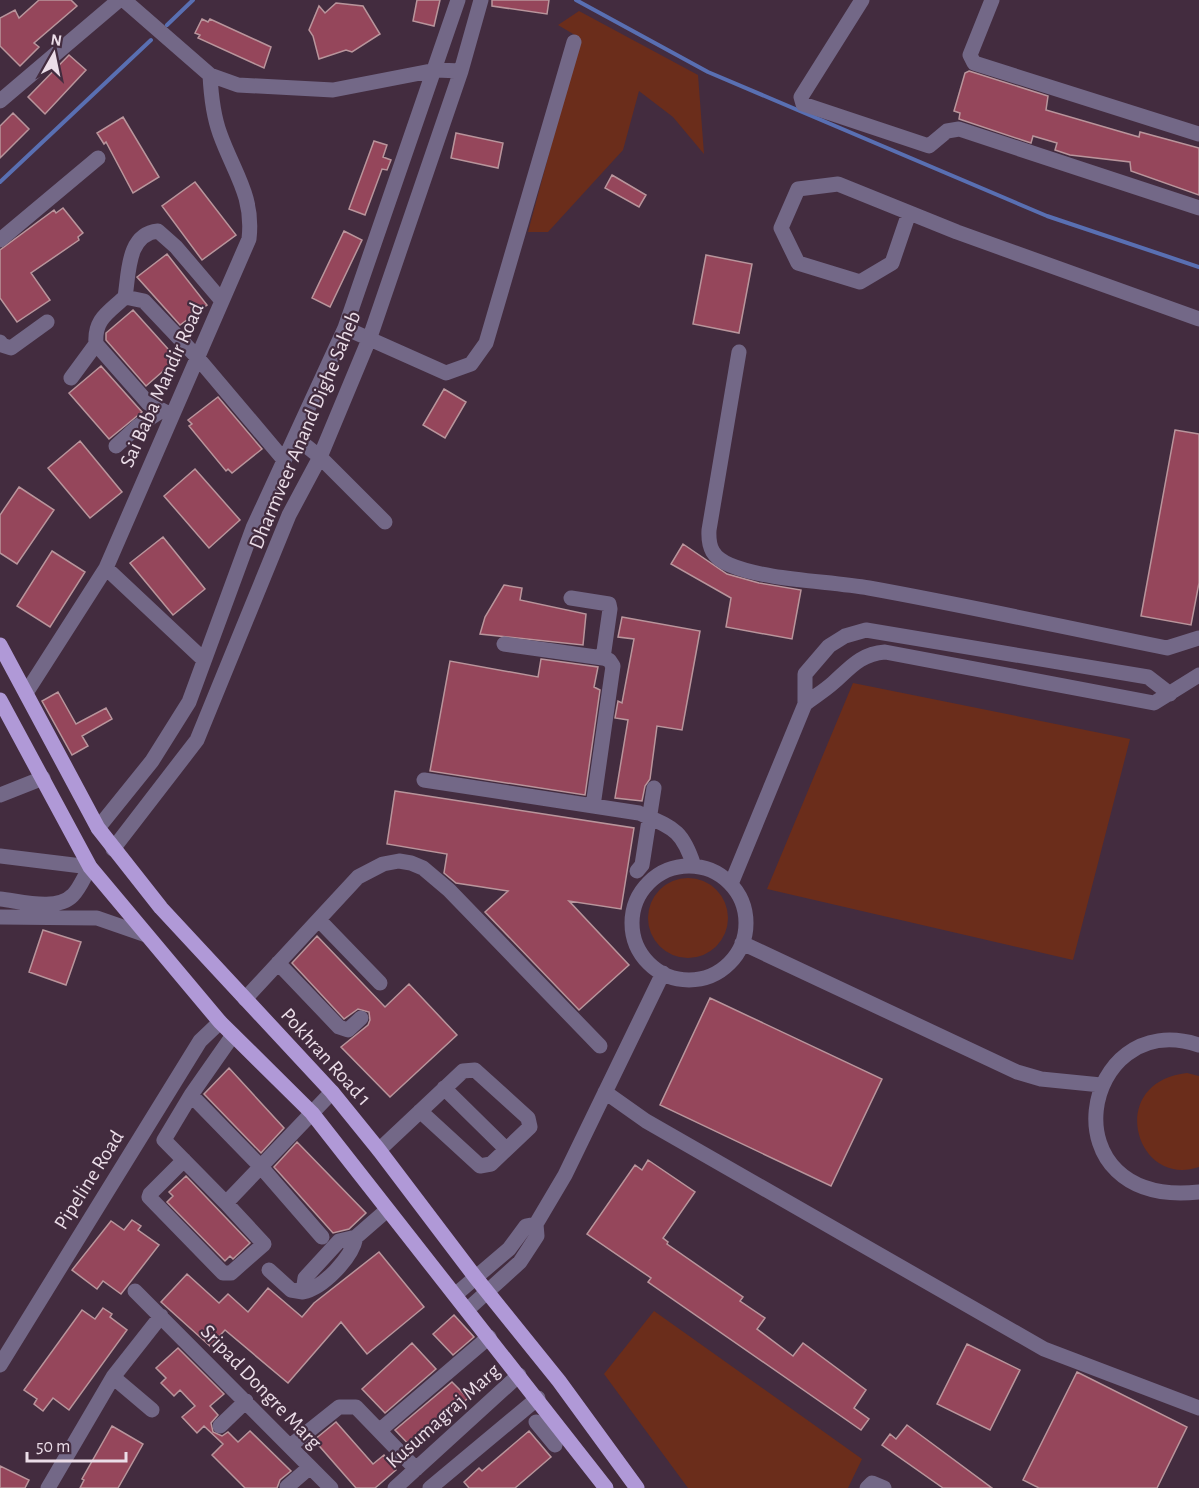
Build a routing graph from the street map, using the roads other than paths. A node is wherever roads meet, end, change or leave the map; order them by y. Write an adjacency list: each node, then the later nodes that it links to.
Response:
1 (119, 0): 11 (street)
2 (124, 0): 10 (street)
3 (458, 0): 8 (street, Dharmveer Anand Dighe Saheb)
4 (481, 0): 9 (street, Dharmveer Anand Dighe Saheb)
5 (862, 0): 14 (street)
6 (992, 0): 12 (street)
7 (574, 42): 22 (street)
8 (436, 70): 9 (street); 10 (street); 21 (street, Dharmveer Anand Dighe Saheb)
9 (461, 70): 22 (street, Dharmveer Anand Dighe Saheb)
10 (210, 75): 18 (street, Sai Baba Mandir Road)
11 (0, 101)
12 (1199, 134)
13 (98, 158): 16 (street)
14 (1199, 208)
15 (909, 213): 15 (street); 19 (street)
16 (0, 240)
17 (125, 297): 18 (street); 24 (street); 26 (street)
18 (222, 301): 26 (street, Sai Baba Mandir Road)
19 (1199, 319)
20 (47, 322): 23 (street)
21 (345, 328): 22 (street); 29 (street, Dharmveer Anand Dighe Saheb)
22 (370, 337): 31 (street, Dharmveer Anand Dighe Saheb)
23 (0, 342)
24 (96, 344): 27 (street); 28 (street)
25 (739, 352): 36 (street)
26 (197, 357): 28 (street, Sai Baba Mandir Road); 32 (street)
27 (71, 378)
28 (166, 413): 30 (street); 34 (street, Sai Baba Mandir Road)
29 (295, 437): 31 (street); 32 (street, Dharmveer Anand Dighe Saheb)
30 (116, 446)
31 (320, 457): 33 (street); 53 (street, Dharmveer Anand Dighe Saheb)
32 (284, 460): 40 (street, Dharmveer Anand Dighe Saheb)
33 (385, 522)
34 (106, 568): 40 (street); 42 (street, Sai Baba Mandir Road)
35 (571, 598): 39 (street)
36 (1199, 638)
37 (504, 644): 39 (street)
38 (0, 645): 42 (main road, Pokhran Road 1)
39 (603, 658): 50 (street)
40 (204, 660): 52 (street, Dharmveer Anand Dighe Saheb)
41 (1199, 675): 43 (street)
42 (26, 693): 52 (main road, Pokhran Road 1)
43 (1170, 694): 45 (street); 45 (street)
44 (0, 699): 46 (main road)
45 (805, 704): 58 (street)
46 (43, 778): 49 (street); 56 (main road)
47 (424, 780): 50 (street)
48 (654, 788): 51 (street)
49 (0, 795)
50 (593, 806): 51 (street)
51 (650, 818): 55 (street); 57 (street)
52 (98, 828): 53 (main road, Pokhran Road 1)
53 (113, 849): 67 (main road, Pokhran Road 1)
54 (0, 856): 56 (street)
55 (694, 866): 58 (street); 65 (street)
56 (90, 867): 59 (street); 62 (main road)
57 (637, 871)
58 (731, 884): 63 (street)
59 (2, 900): 60 (street)
60 (0, 916): 62 (street)
61 (319, 920): 64 (street); 66 (street); 72 (street)
62 (146, 935): 69 (main road)
63 (742, 943): 65 (street); 73 (street)
64 (278, 963): 67 (street); 68 (street)
65 (663, 974): 76 (street)
66 (380, 983)
67 (245, 999): 75 (main road, Pokhran Road 1)
68 (361, 1018)
69 (217, 1019): 70 (main road); 97 (street, Pipeline Road)
70 (233, 1035): 77 (street); 79 (main road)
71 (1199, 1045): 73 (street)
72 (600, 1047)
73 (1101, 1085): 84 (street)
74 (444, 1088): 78 (street); 80 (street); 80 (street)
75 (332, 1092): 79 (street); 81 (main road, Pokhran Road 1)
76 (605, 1092): 87 (street); 102 (street)
77 (191, 1095): 82 (street); 83 (street)
78 (420, 1111): 80 (street); 81 (street)
79 (312, 1113): 83 (street); 86 (main road)
80 (506, 1149)
81 (380, 1150): 90 (main road, Pokhran Road 1)
82 (184, 1160): 85 (street); 85 (street)
83 (262, 1168): 85 (street); 88 (street)
84 (1199, 1192)
85 (226, 1203)
86 (387, 1210): 89 (street); 93 (main road)
87 (536, 1224): 90 (street); 92 (street)
88 (322, 1237)
89 (269, 1270)
90 (477, 1278): 92 (main road, Pokhran Road 1); 93 (street)
91 (135, 1291): 95 (street, Sripad Dongre Marg)
92 (488, 1293): 94 (street); 117 (main road, Pokhran Road 1)
93 (455, 1295): 94 (main road)
94 (467, 1310): 96 (main road)
95 (161, 1316): 99 (street); 101 (street, Sripad Dongre Marg)
96 (489, 1337): 98 (main road); 106 (street)
97 (0, 1365)
98 (519, 1375): 100 (main road); 110 (street, Kusumagraj Marg)
99 (113, 1377): 103 (street); 112 (street)
100 (538, 1398): 107 (main road); 115 (street)
101 (246, 1401): 105 (street); 108 (street, Sripad Dongre Marg)
102 (1199, 1408)
103 (152, 1410)
104 (536, 1422): 107 (street)
105 (220, 1426)
106 (379, 1431): 108 (street); 110 (street)
107 (557, 1443): 116 (main road)
108 (290, 1446): 109 (street, Sripad Dongre Marg)
109 (310, 1467): 111 (street); 113 (street, Sripad Dongre Marg)
110 (416, 1469): 114 (street, Kusumagraj Marg)
111 (287, 1487)
112 (48, 1488)
113 (331, 1488)
114 (395, 1488)
115 (430, 1488)
116 (606, 1488)
117 (636, 1488)
118 (867, 1488): 119 (street)
119 (884, 1488)

